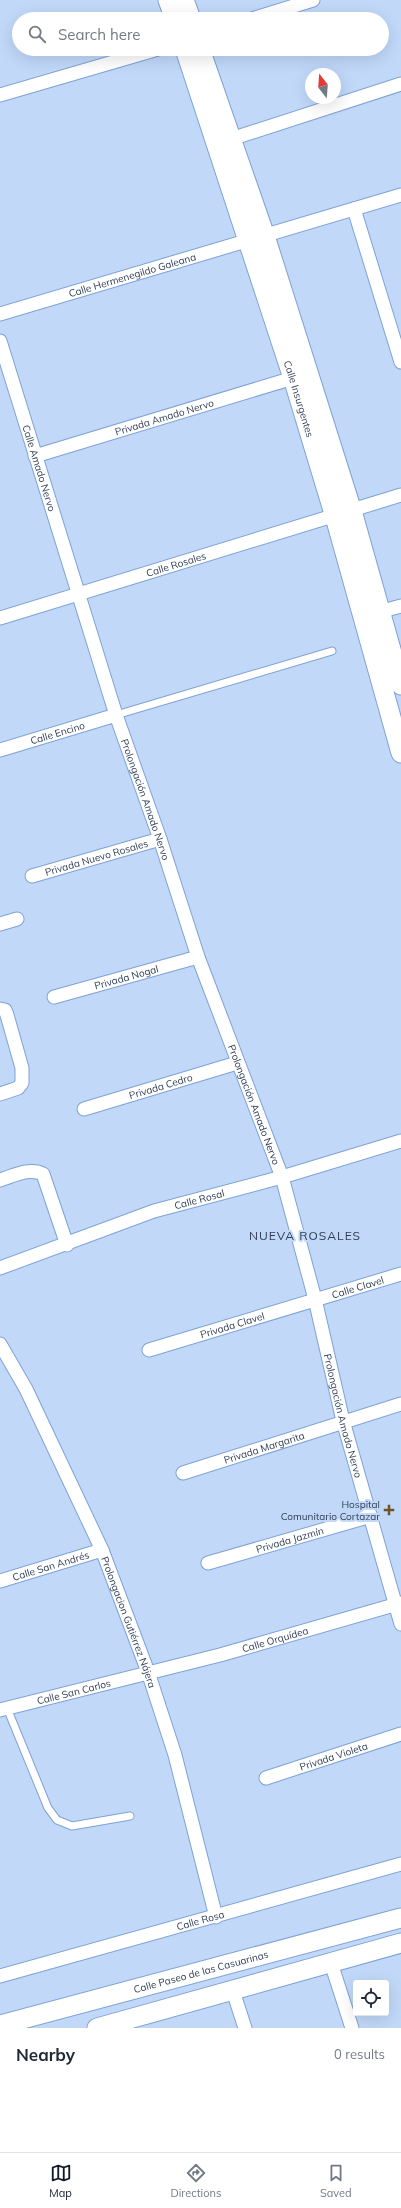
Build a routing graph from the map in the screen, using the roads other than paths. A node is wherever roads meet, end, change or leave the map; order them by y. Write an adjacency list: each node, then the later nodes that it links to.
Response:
1 (168, 0): 4 (main road)
2 (184, 0): 5 (main road)
3 (313, 0): 6 (street)
4 (172, 12)
5 (188, 12)
6 (274, 12)
7 (134, 56): 11 (street)
8 (188, 56): 15 (main road, Calle Insurgentes)
9 (202, 56): 12 (main road, Calle Insurgentes)
10 (401, 84): 12 (street)
11 (0, 95)
12 (231, 139): 15 (main road, Calle Insurgentes)
13 (401, 195): 14 (street, Calle Hermenegildo Galeana)
14 (354, 209): 15 (street, Calle Hermenegildo Galeana); 18 (street)
15 (257, 238): 16 (street, Calle Hermenegildo Galeana); 19 (main road, Calle Insurgentes); 22 (main road, Calle Insurgentes)
16 (0, 314)
17 (0, 341): 20 (street, Calle Amado Nervo)
18 (401, 362)
19 (293, 378): 20 (street, Privada Amado Nervo); 22 (main road, Calle Insurgentes)
20 (35, 456): 23 (street, Calle Amado Nervo)
21 (401, 495): 22 (street, Calle Rosales)
22 (343, 514): 23 (street, Calle Rosales); 25 (main road, Calle Insurgentes); 31 (main road, Calle Insurgentes)
23 (78, 594): 26 (street, Calle Rosales); 29 (street, Prolongación Amado Nervo)
24 (401, 606): 25 (street)
25 (379, 612): 28 (main road, Calle Insurgentes)
26 (0, 618)
27 (332, 651): 29 (lane)
28 (401, 685)
29 (116, 715): 30 (street, Calle Encino); 32 (street, Prolongación Amado Nervo)
30 (0, 750)
31 (401, 753)
32 (160, 839): 33 (street, Privada Nuevo Rosales); 36 (street, Prolongación Amado Nervo)
33 (32, 876)
34 (17, 919): 35 (street)
35 (0, 924)
36 (198, 957): 37 (street, Privada Nogal); 39 (street, Prolongación Amado Nervo)
37 (54, 997)
38 (0, 1009): 40 (street)
39 (237, 1063): 41 (street, Privada Cedro); 43 (street, Prolongación Amado Nervo)
40 (0, 1094)
41 (84, 1109)
42 (401, 1141): 43 (street, Calle Rosal)
43 (282, 1177): 45 (street, Calle Rosal); 48 (street, Prolongación Amado Nervo)
44 (0, 1180): 45 (street)
45 (67, 1245): 46 (street, Calle Rosal)
46 (0, 1268)
47 (401, 1274): 48 (street, Calle Clavel)
48 (315, 1299): 50 (street, Privada Clavel); 52 (street, Prolongación Amado Nervo)
49 (0, 1344): 55 (street, Prolongacion Gutiérrez Nájera)
50 (149, 1350)
51 (401, 1404): 52 (street, Privada Margarita)
52 (343, 1420): 53 (street, Privada Margarita); 54 (street, Prolongación Amado Nervo)
53 (183, 1472)
54 (371, 1516): 56 (street, Privada Jazmín); 58 (street, Prolongación Amado Nervo)
55 (102, 1550): 57 (street, Calle San Andrés); 60 (street, Prolongacion Gutiérrez Nájera)
56 (208, 1563)
57 (0, 1581)
58 (398, 1604): 59 (street, Prolongación Amado Nervo); 60 (street, Calle Orquídea)
59 (401, 1624)
60 (148, 1672): 61 (street, Calle San Carlos); 66 (street, Prolongacion Gutiérrez Nájera)
61 (3, 1709): 64 (lane)
62 (401, 1734): 63 (street, Privada Violeta)
63 (266, 1778)
64 (130, 1816)
65 (401, 1864): 66 (street, Calle Rosa)
66 (216, 1917): 70 (street, Calle Rosa)
67 (401, 1918): 73 (main road, Calle Paseo de las Casuarinas)
68 (401, 1943): 69 (main road)
69 (331, 1963): 71 (main road); 76 (street)
70 (0, 1976)
71 (233, 1992): 72 (main road); 75 (street)
72 (139, 2023): 74 (main road)
73 (0, 2025)
74 (97, 2028)
75 (245, 2028)
76 (352, 2028)

